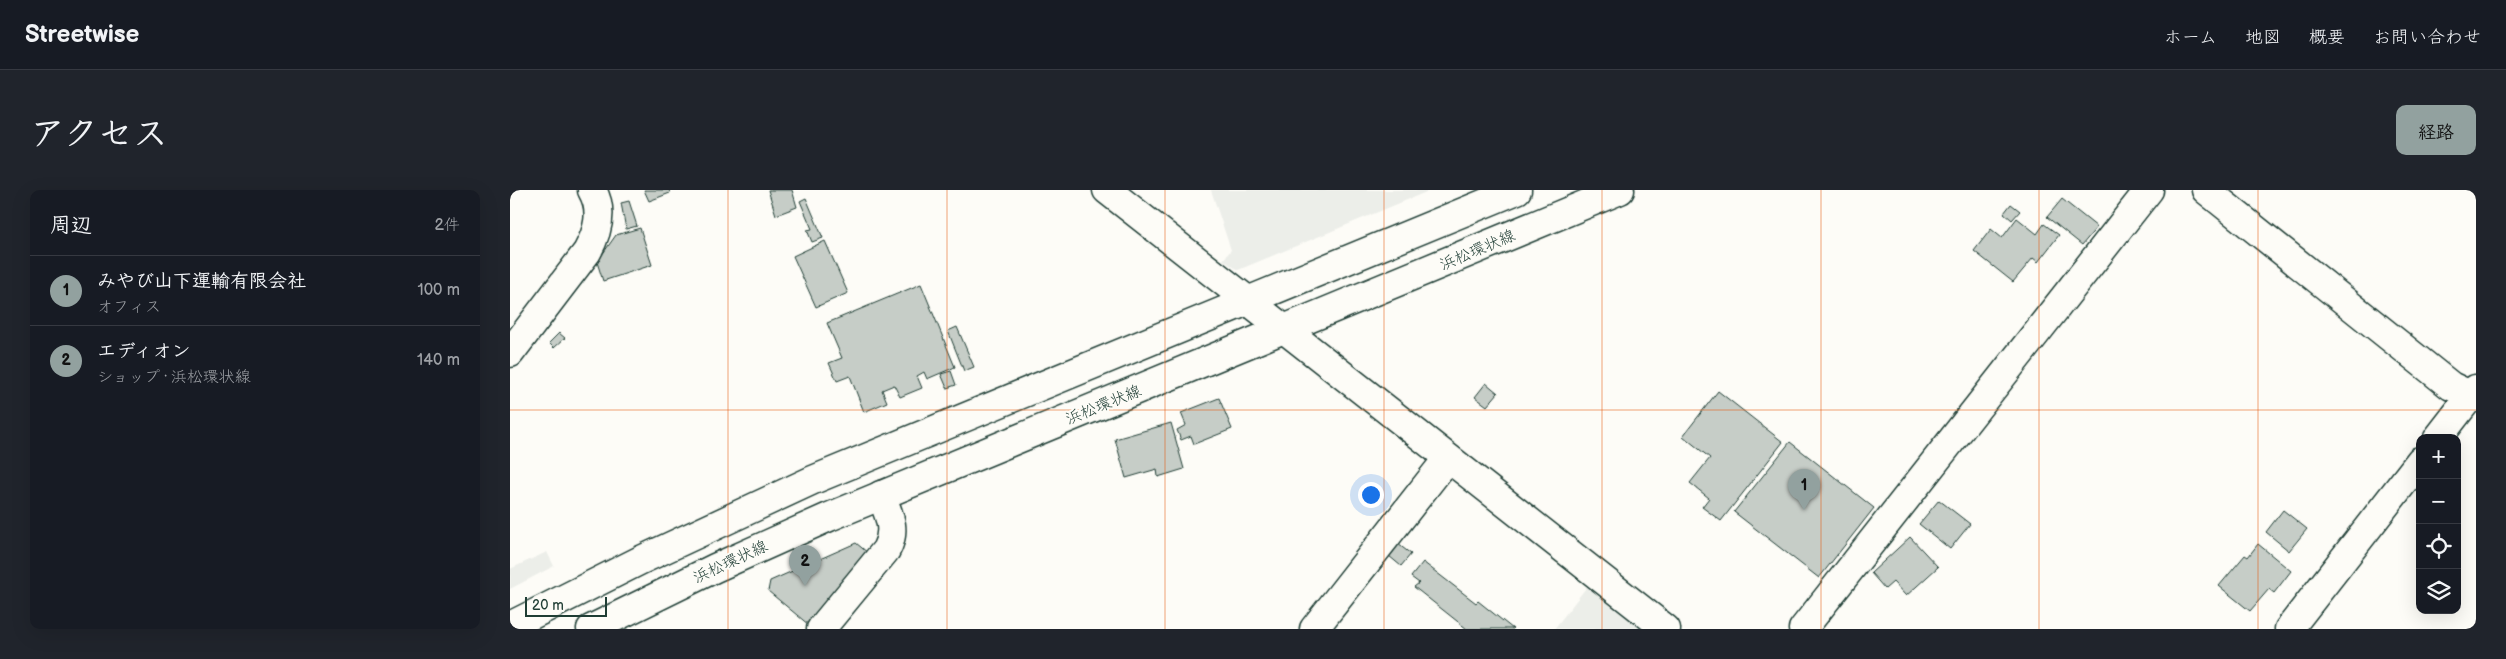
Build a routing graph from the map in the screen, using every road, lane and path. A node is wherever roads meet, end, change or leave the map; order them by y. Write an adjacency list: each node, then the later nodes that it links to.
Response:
1 (592, 190): 9 (street)
2 (1108, 190): 7 (street)
3 (1517, 190): 7 (street)
4 (1620, 190): 8 (street, 浜松環状線)
5 (2149, 190): 20 (street)
6 (2206, 190): 10 (street)
7 (1249, 302): 8 (street); 15 (street)
8 (1285, 330): 12 (street); 14 (street, 浜松環状線)
9 (510, 353)
10 (2474, 394): 11 (street)
11 (2441, 434)
12 (1448, 458): 18 (street); 19 (street)
13 (2416, 466): 21 (street)
14 (881, 496): 16 (street, 浜松環状線); 17 (street)
15 (510, 626)
16 (591, 629)
17 (822, 629)
18 (1314, 629)
19 (1666, 629)
20 (1803, 629)
21 (2289, 629)

